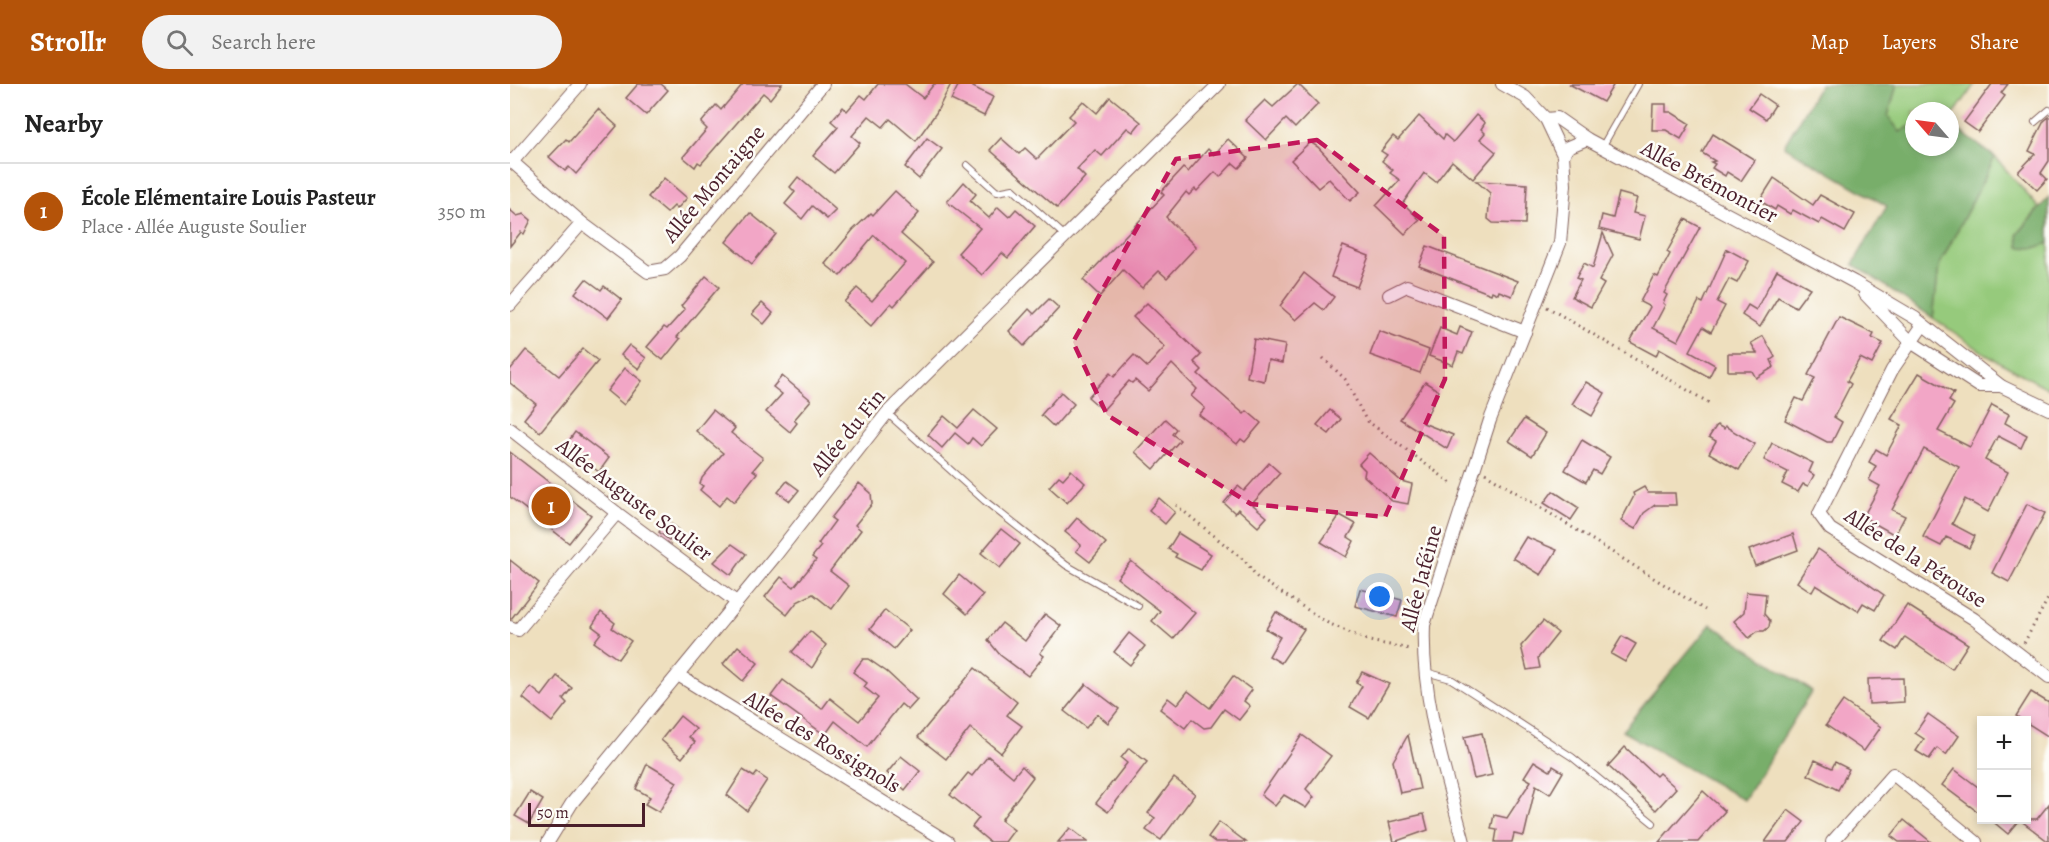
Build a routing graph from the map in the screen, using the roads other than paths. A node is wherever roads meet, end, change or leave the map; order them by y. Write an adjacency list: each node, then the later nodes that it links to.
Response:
1 (580, 84): 12 (street)
2 (823, 84): 14 (street, Allée Montaigne)
3 (1219, 84): 15 (street, Allée du Fin)
4 (1502, 84): 7 (street)
5 (1638, 84): 10 (lane)
6 (2049, 110): 8 (lane)
7 (1546, 119): 9 (street, Allée Brémontier); 11 (street, Allée Jaféine)
8 (2035, 122)
9 (1587, 139): 10 (street, Allée Brémontier); 11 (street)
10 (1602, 147): 16 (street, Allée Brémontier)
11 (1563, 155): 20 (street, Allée Jaféine)
12 (511, 161): 14 (street, Allée Montaigne)
13 (967, 165): 15 (lane)
14 (582, 223): 18 (street)
15 (1065, 236): 24 (street, Allée du Fin)
16 (1854, 282): 19 (street, Allée Brémontier); 21 (street, Allée Brémontier)
17 (1389, 295): 20 (street)
18 (510, 305)
19 (1923, 325): 21 (street, Allée de la Pérouse); 22 (street, Allée Brémontier)
20 (1524, 333): 30 (street, Allée Jaféine)
21 (1911, 342): 22 (street, Allée Brémontier); 32 (street, Allée de la Pérouse)
22 (2001, 386): 23 (street, Allée Brémontier)
23 (2049, 409)
24 (887, 413): 27 (street, Allée du Fin); 28 (lane)
25 (510, 429): 26 (street, Allée Auguste Soulier)
26 (617, 513): 27 (street, Allée Auguste Soulier); 29 (street)
27 (735, 601): 31 (street, Allée du Fin)
28 (1138, 606)
29 (510, 627)
30 (1426, 672): 33 (lane); 36 (street, Allée Jaféine)
31 (678, 675): 34 (street, Allée du Fin); 35 (street, Allée des Rossignols)
32 (2049, 677)
33 (1653, 823)
34 (548, 842)
35 (948, 842)
36 (1464, 842)
37 (1832, 842): 38 (street)
38 (1976, 842)

